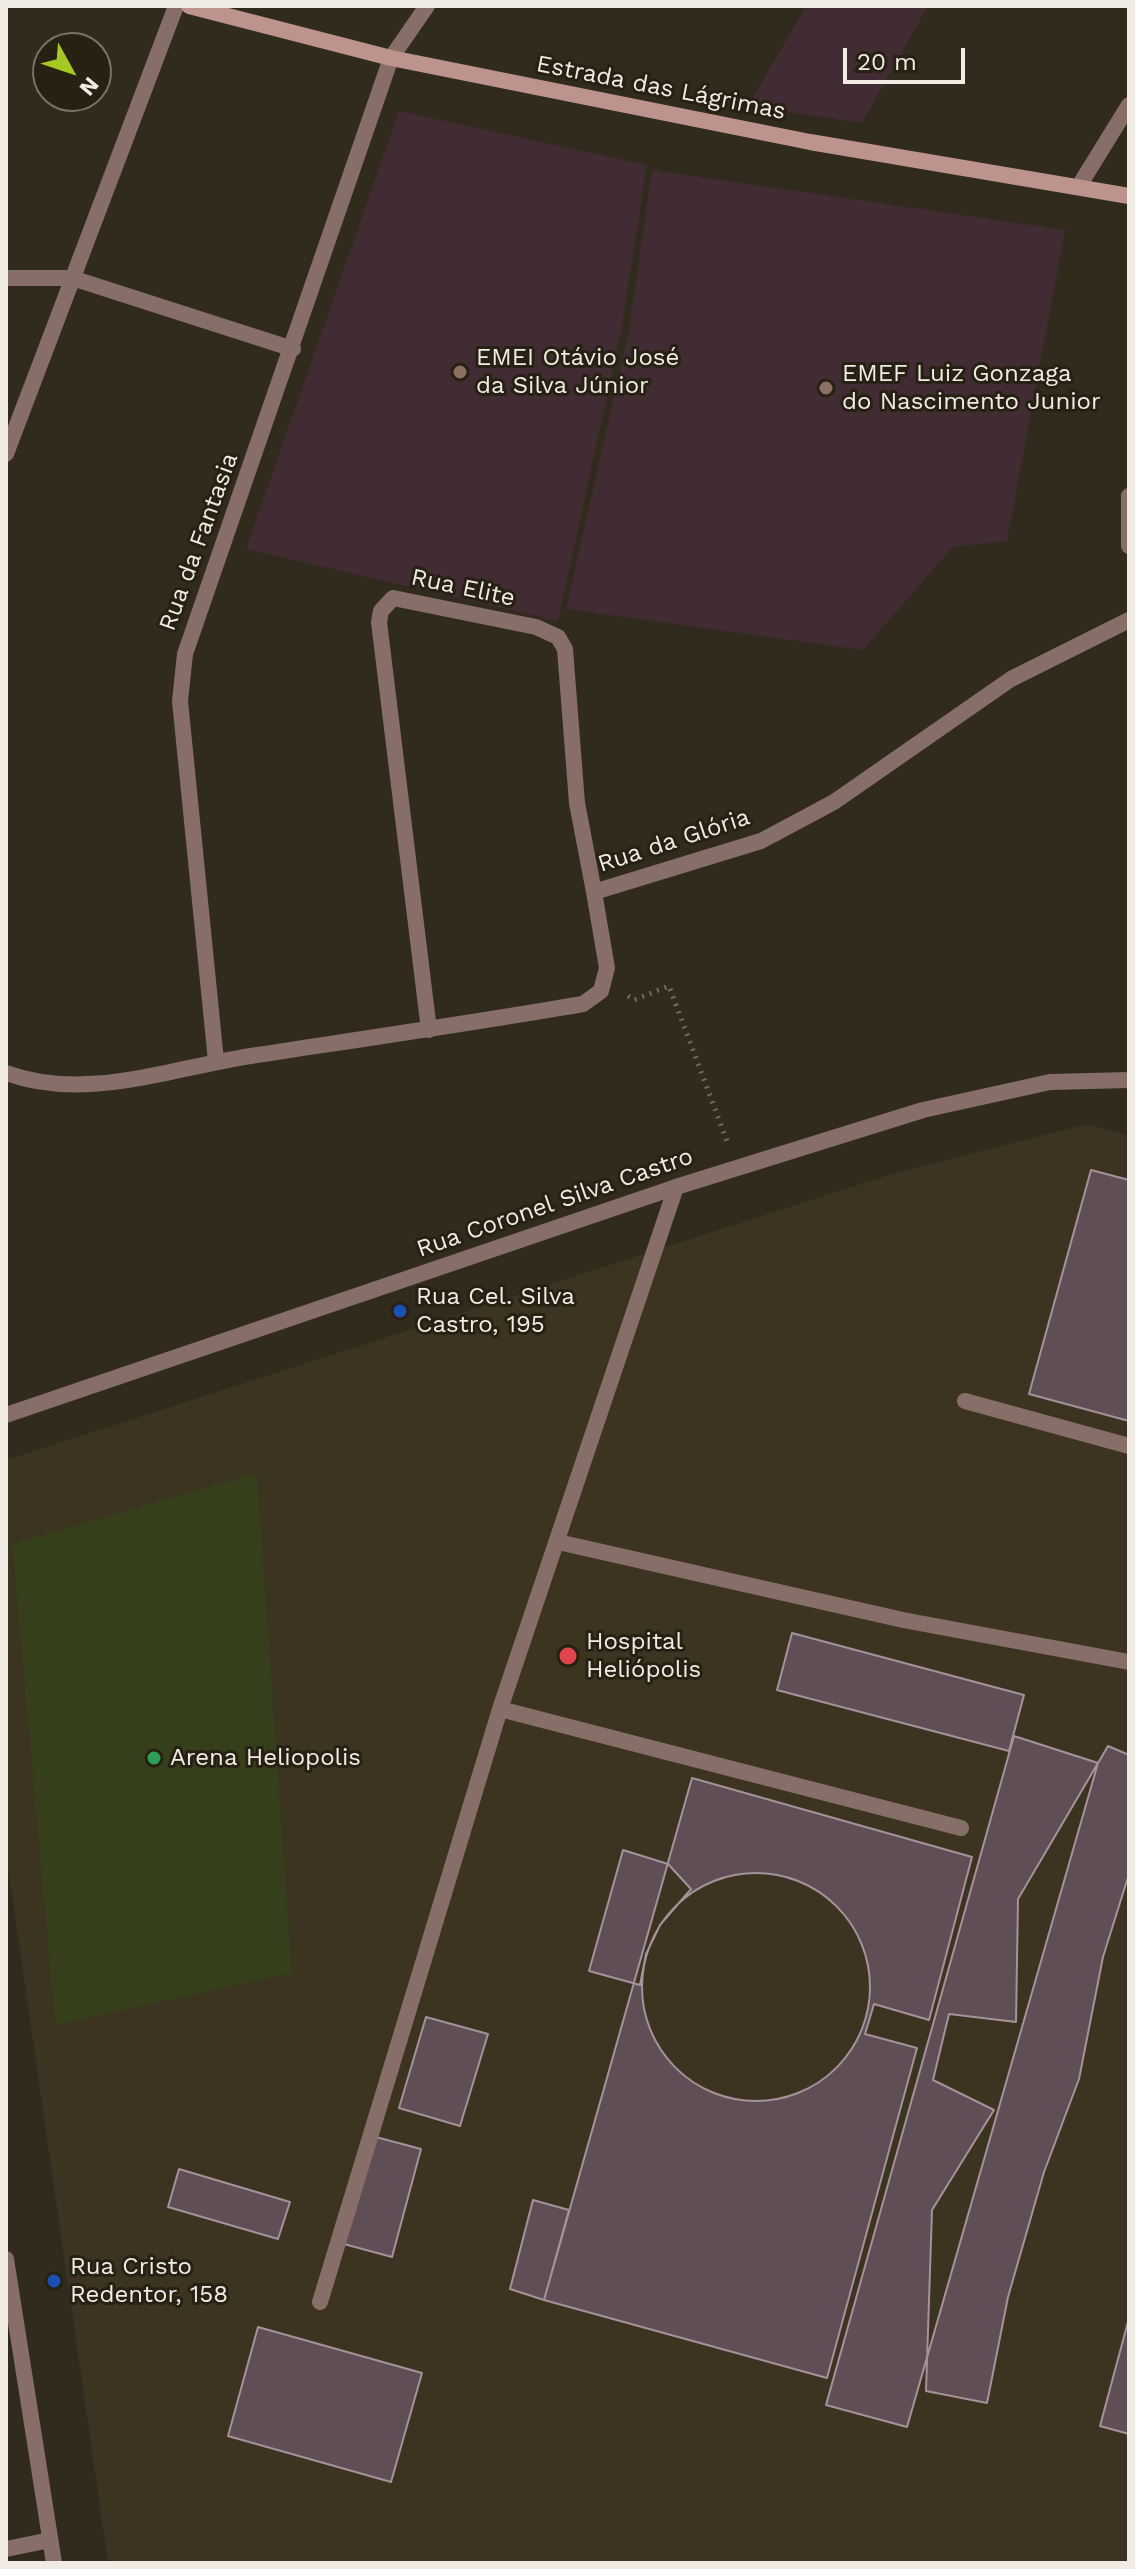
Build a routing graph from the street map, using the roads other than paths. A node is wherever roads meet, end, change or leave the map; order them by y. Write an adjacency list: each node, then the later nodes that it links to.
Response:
1 (176, 6): 9 (street)
2 (189, 6): 4 (main road, Estrada das Lágrimas)
3 (427, 6): 4 (street, Rua da Fantasia)
4 (391, 58): 6 (main road, Estrada das Lágrimas); 10 (street, Rua da Fantasia)
5 (1129, 105): 6 (street)
6 (1079, 186): 7 (main road, Estrada das Lágrimas)
7 (1129, 196)
8 (6, 278): 9 (street)
9 (72, 278): 10 (street); 11 (street)
10 (293, 349): 17 (street, Rua da Fantasia)
11 (6, 454)
12 (1129, 496): 13 (street)
13 (1129, 546)
14 (1129, 620): 15 (street, Rua da Glória)
15 (594, 892): 16 (street, Rua da Glória); 16 (street, Rua Elite)
16 (429, 1030): 17 (street)
17 (216, 1061): 18 (street)
18 (6, 1073)
19 (1129, 1080): 20 (street, Rua Coronel Silva Castro)
20 (676, 1187): 22 (street, Rua Coronel Silva Castro); 24 (street)
21 (965, 1401): 23 (street)
22 (6, 1415)
23 (1129, 1446)
24 (558, 1542): 25 (street); 26 (street)
25 (1129, 1662)
26 (500, 1709): 27 (street); 29 (street)
27 (961, 1828)
28 (6, 2259): 30 (street)
29 (320, 2302)
30 (14, 2353): 31 (street)
31 (50, 2540): 32 (street); 33 (street)
32 (6, 2549)
33 (54, 2563)

